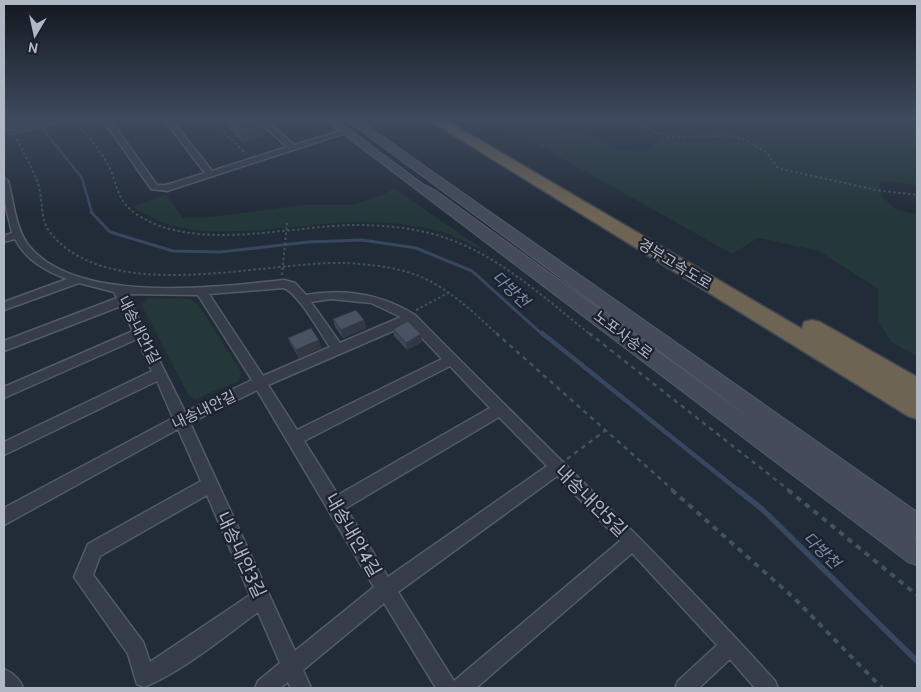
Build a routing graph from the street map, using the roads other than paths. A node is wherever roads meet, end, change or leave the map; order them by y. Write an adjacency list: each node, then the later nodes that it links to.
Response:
1 (128, 150): 8 (street)
2 (191, 150): 8 (street)
3 (286, 150): 8 (street)
4 (376, 150): 37 (main road, 노포사송로)
5 (383, 150): 35 (main road, 노포사송로)
6 (486, 150): 27 (highway, 경부고속도로)
7 (507, 150): 24 (highway, 경부고속도로)
8 (210, 174)
9 (4, 181): 10 (street, 내송내안1길)
10 (18, 235): 11 (street); 12 (street, 내송내안1길)
11 (4, 239)
12 (76, 280): 14 (street, 내송내안1길); 16 (street)
13 (202, 292): 14 (street); 15 (street); 23 (street, 내송내안4길)
14 (121, 295): 18 (street, 내송내안1길); 19 (street)
15 (303, 299): 17 (street); 20 (street)
16 (4, 306)
17 (408, 316): 20 (street, 내송내안길); 21 (street, 내송내안5길)
18 (140, 333): 22 (street, 내송내안1길); 25 (street)
19 (4, 346)
20 (338, 349): 23 (street, 내송내안길)
21 (451, 360): 26 (street, 내송내안5길); 29 (street)
22 (160, 373): 28 (street, 내송내안1길); 30 (street)
23 (261, 382): 28 (street, 내송내안길); 29 (street, 내송내안4길)
24 (917, 389)
25 (4, 393)
26 (500, 409): 31 (street, 내송내안5길); 33 (street)
27 (917, 409)
28 (180, 421): 32 (street, 내송내안3길); 34 (street, 내송내안길)
29 (294, 440): 33 (street, 내송내안4길)
30 (4, 449)
31 (557, 467): 36 (street, 내송내안5길); 38 (street)
32 (209, 485): 39 (street, 내송내안3길); 39 (street)
33 (336, 505): 38 (street, 내송내안4길)
34 (4, 517)
35 (917, 526)
36 (632, 542): 40 (street, 내송내안5길); 47 (street)
37 (917, 553)
38 (385, 590): 41 (street); 46 (street, 내송내안4길)
39 (261, 599): 41 (street, 내송내안3길)
40 (731, 645): 48 (street); 49 (street, 내송내안5길)
41 (292, 667): 44 (street); 45 (street, 내송내안3길)
42 (4, 679): 43 (street)
43 (13, 688)
44 (265, 688)
45 (301, 688)
46 (447, 688)
47 (461, 688)
48 (685, 688)
49 (768, 688)

